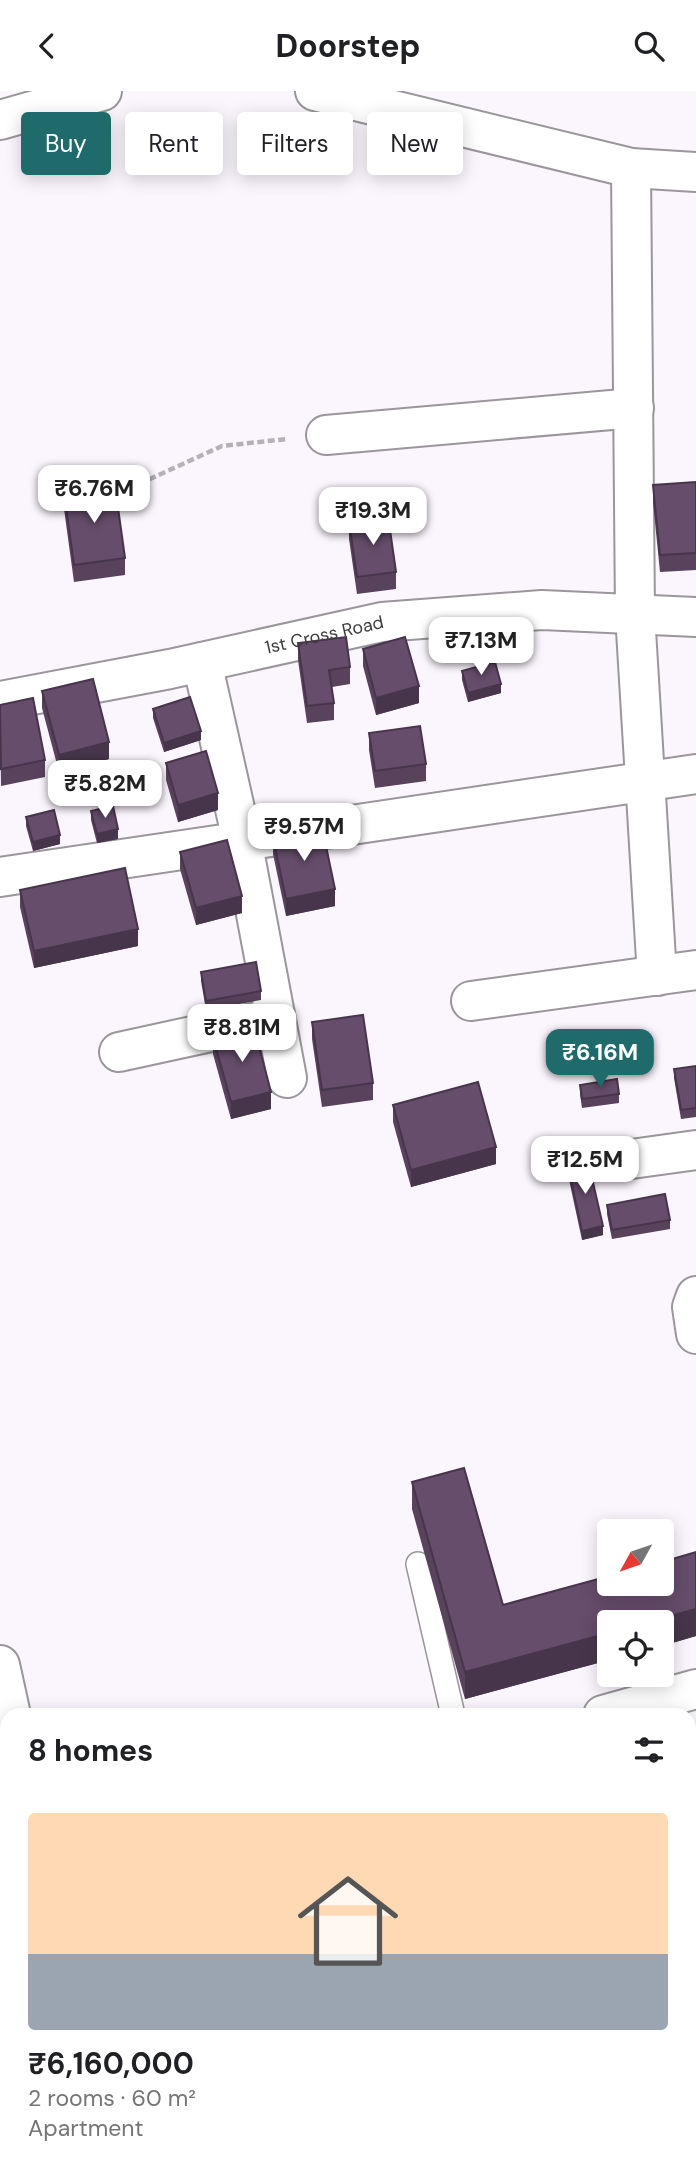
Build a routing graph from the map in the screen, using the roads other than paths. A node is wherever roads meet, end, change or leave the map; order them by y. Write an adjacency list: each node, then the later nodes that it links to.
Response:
1 (102, 91): 3 (street)
2 (314, 91): 4 (street)
3 (0, 120)
4 (631, 168): 5 (street); 6 (street)
5 (696, 172)
6 (634, 408): 7 (street); 8 (street)
7 (326, 435)
8 (635, 614): 9 (street, 1st Cross Road); 10 (street, 1st Cross Road); 13 (street)
9 (696, 617)
10 (202, 662): 11 (street, 1st Cross Road); 14 (street)
11 (0, 701)
12 (696, 774): 13 (street)
13 (645, 781): 14 (street); 17 (street)
14 (242, 840): 15 (street); 19 (street)
15 (0, 877)
16 (696, 970): 17 (street)
17 (657, 975): 18 (street)
18 (471, 1001)
19 (275, 1018): 20 (street); 21 (street)
20 (119, 1052)
21 (287, 1078)
22 (696, 1150): 23 (street)
23 (624, 1160)
24 (696, 1296): 25 (street)
25 (696, 1334)
26 (418, 1564): 28 (lane)
27 (696, 1689): 29 (street)
28 (451, 1708)
29 (628, 1708)

